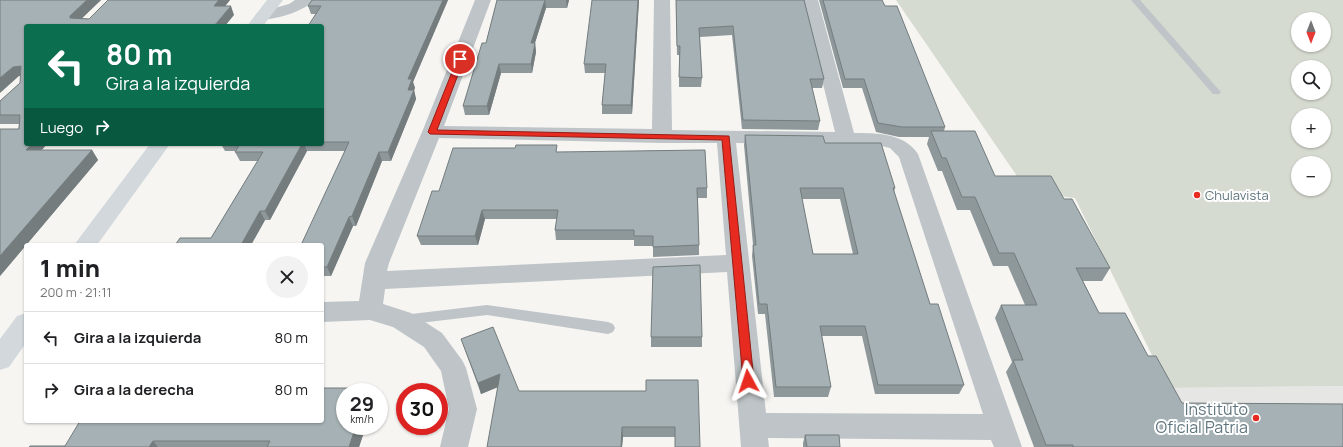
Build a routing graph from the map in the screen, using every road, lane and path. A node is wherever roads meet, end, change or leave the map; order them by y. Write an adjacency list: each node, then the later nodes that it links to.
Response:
1 (275, 0): 7 (street)
2 (306, 0): 7 (street)
3 (483, 0): 9 (street)
4 (662, 0): 10 (street)
5 (810, 0): 12 (street)
6 (1135, 0): 8 (lane)
7 (259, 21)
8 (1216, 92)
9 (432, 132): 10 (street); 16 (street)
10 (662, 137): 11 (street)
11 (726, 137): 12 (street); 15 (street)
12 (846, 137): 24 (street)
13 (159, 146): 14 (street)
14 (86, 243)
15 (737, 263): 16 (street); 23 (street)
16 (374, 281): 17 (street)
17 (370, 310): 18 (street); 19 (street)
18 (324, 312)
19 (402, 320): 21 (lane); 25 (street)
20 (24, 326): 22 (street)
21 (608, 328)
22 (0, 359)
23 (754, 436): 24 (street)
24 (1005, 437)
25 (454, 447)

